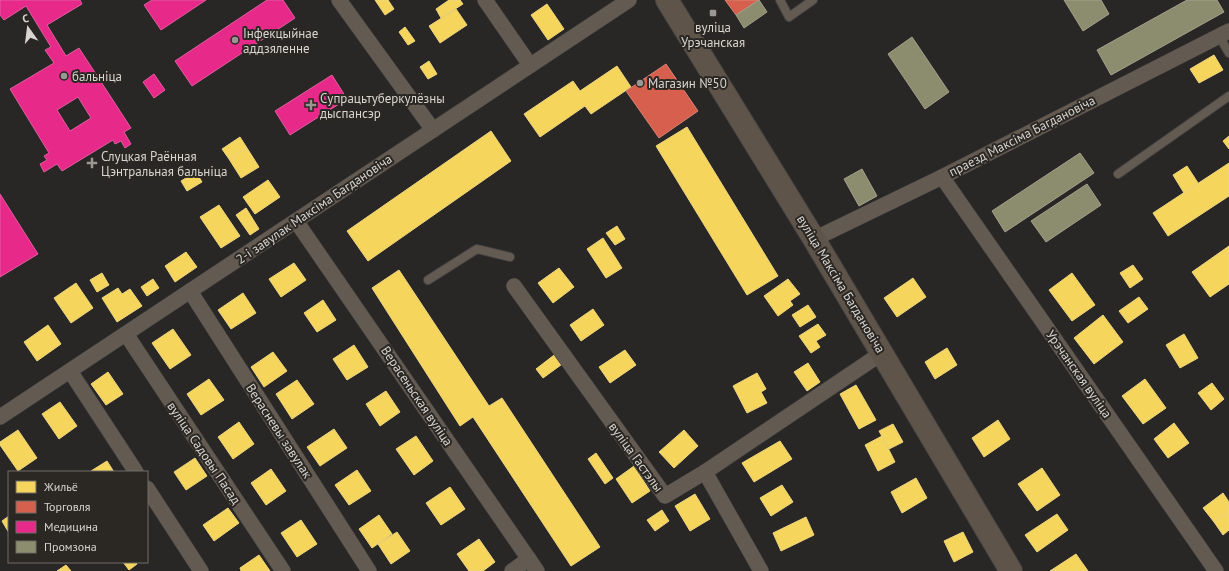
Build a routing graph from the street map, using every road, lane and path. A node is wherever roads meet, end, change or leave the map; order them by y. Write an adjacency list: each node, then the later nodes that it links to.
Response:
1 (339, 0): 11 (street)
2 (485, 0): 9 (street)
3 (629, 0): 9 (street, 2-і завулак Максіма Багдановіча)
4 (667, 0): 15 (main road, вуліца Максіма Багдановіча)
5 (780, 0): 6 (lane)
6 (813, 0)
7 (1224, 33): 8 (lane); 13 (street, праезд Максіма Багдановіча)
8 (1229, 53)
9 (530, 65): 11 (street, 2-і завулак Максіма Багдановіча)
10 (1229, 96): 12 (lane)
11 (432, 130): 14 (street, 2-і завулак Максіма Багдановіча)
12 (1118, 174)
13 (942, 177): 15 (street, праезд Максіма Багдановіча); 34 (street, Урэчанская вуліца)
14 (296, 221): 19 (street, 2-і завулак Максіма Багдановіча); 27 (street, Верасеньская вуліца)
15 (814, 239): 21 (main road, вуліца Максіма Багдановіча)
16 (510, 258): 17 (lane)
17 (428, 280)
18 (514, 286): 25 (street, вуліца Гастэлы)
19 (190, 291): 20 (street, 2-і завулак Максіма Багдановіча); 30 (street, Верасневы завулак)
20 (126, 334): 22 (street, 2-і завулак Максіма Багдановіча); 29 (street, вуліца Садовы Пасад)
21 (882, 353): 25 (street); 33 (main road, вуліца Максіма Багдановіча)
22 (70, 371): 23 (street, 2-і завулак Максіма Багдановіча); 24 (street)
23 (0, 417)
24 (135, 471)
25 (705, 472): 32 (street)
26 (148, 490): 28 (street)
27 (533, 565): 31 (street)
28 (202, 571)
29 (283, 571)
30 (369, 571)
31 (512, 571)
32 (761, 571)
33 (1011, 571)
34 (1216, 571)

